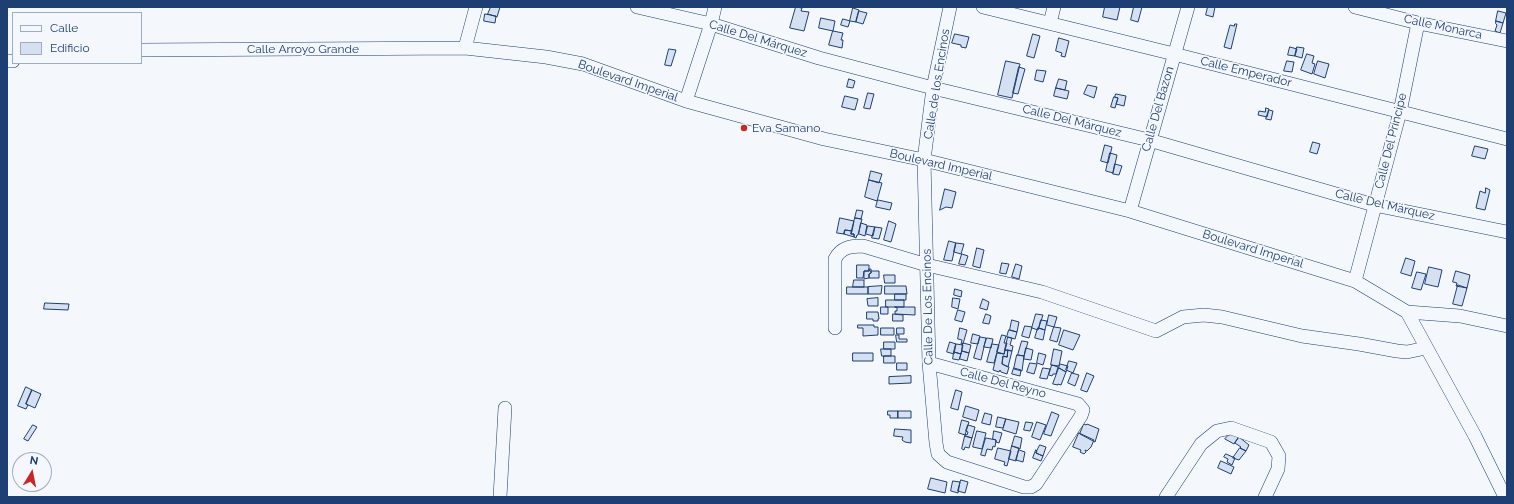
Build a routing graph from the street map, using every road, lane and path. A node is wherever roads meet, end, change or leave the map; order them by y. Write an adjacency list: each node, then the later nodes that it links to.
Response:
1 (476, 7): 13 (street)
2 (637, 7): 11 (street, Calle Del Márquez)
3 (715, 7): 11 (street)
4 (950, 7): 16 (street, Calle de los Encinos)
5 (984, 7): 9 (street, Calle Emperador)
6 (1054, 7): 9 (street)
7 (1188, 7): 15 (street, Calle Del Bazon)
8 (1356, 7): 10 (street, Calle Monarca)
9 (1050, 23): 15 (street, Calle Emperador)
10 (1418, 23): 12 (street, Calle Monarca); 18 (street, Calle Del Príncipe)
11 (711, 24): 16 (street, Calle Del Márquez); 17 (street)
12 (1507, 41)
13 (465, 48): 14 (street, Calle Arroyo Grande); 17 (street, Boulevard Imperial)
14 (142, 50)
15 (1174, 54): 18 (street, Calle Emperador); 20 (street, Calle Del Bazon)
16 (933, 88): 20 (street, Calle Del Márquez); 21 (street, Calle de los Encinos)
17 (686, 101): 21 (street, Boulevard Imperial)
18 (1400, 112): 19 (street, Calle Emperador); 22 (street, Calle Del Príncipe)
19 (1507, 139)
20 (1149, 140): 22 (street, Calle Del Márquez); 23 (street, Calle Del Bazon)
21 (924, 160): 23 (street, Boulevard Imperial); 25 (street, Calle De Los Encinos)
22 (1374, 205): 24 (street, Calle Del Márquez); 26 (street, Calle Del Príncipe)
23 (1130, 211): 26 (street, Boulevard Imperial)
24 (1507, 232)
25 (927, 265): 29 (street); 30 (street); 31 (street, Calle De Los Encinos)
26 (1354, 281): 27 (street, Boulevard Imperial)
27 (1407, 312): 28 (street, Boulevard Imperial); 30 (street)
28 (1507, 326)
29 (835, 328)
30 (1426, 348): 37 (street)
31 (929, 363): 33 (street, Calle De Los Encinos); 33 (street, Calle Del Reyno)
32 (505, 408): 34 (street)
33 (938, 454)
34 (500, 497)
35 (1166, 497): 36 (street)
36 (1265, 497)
37 (1505, 497)

